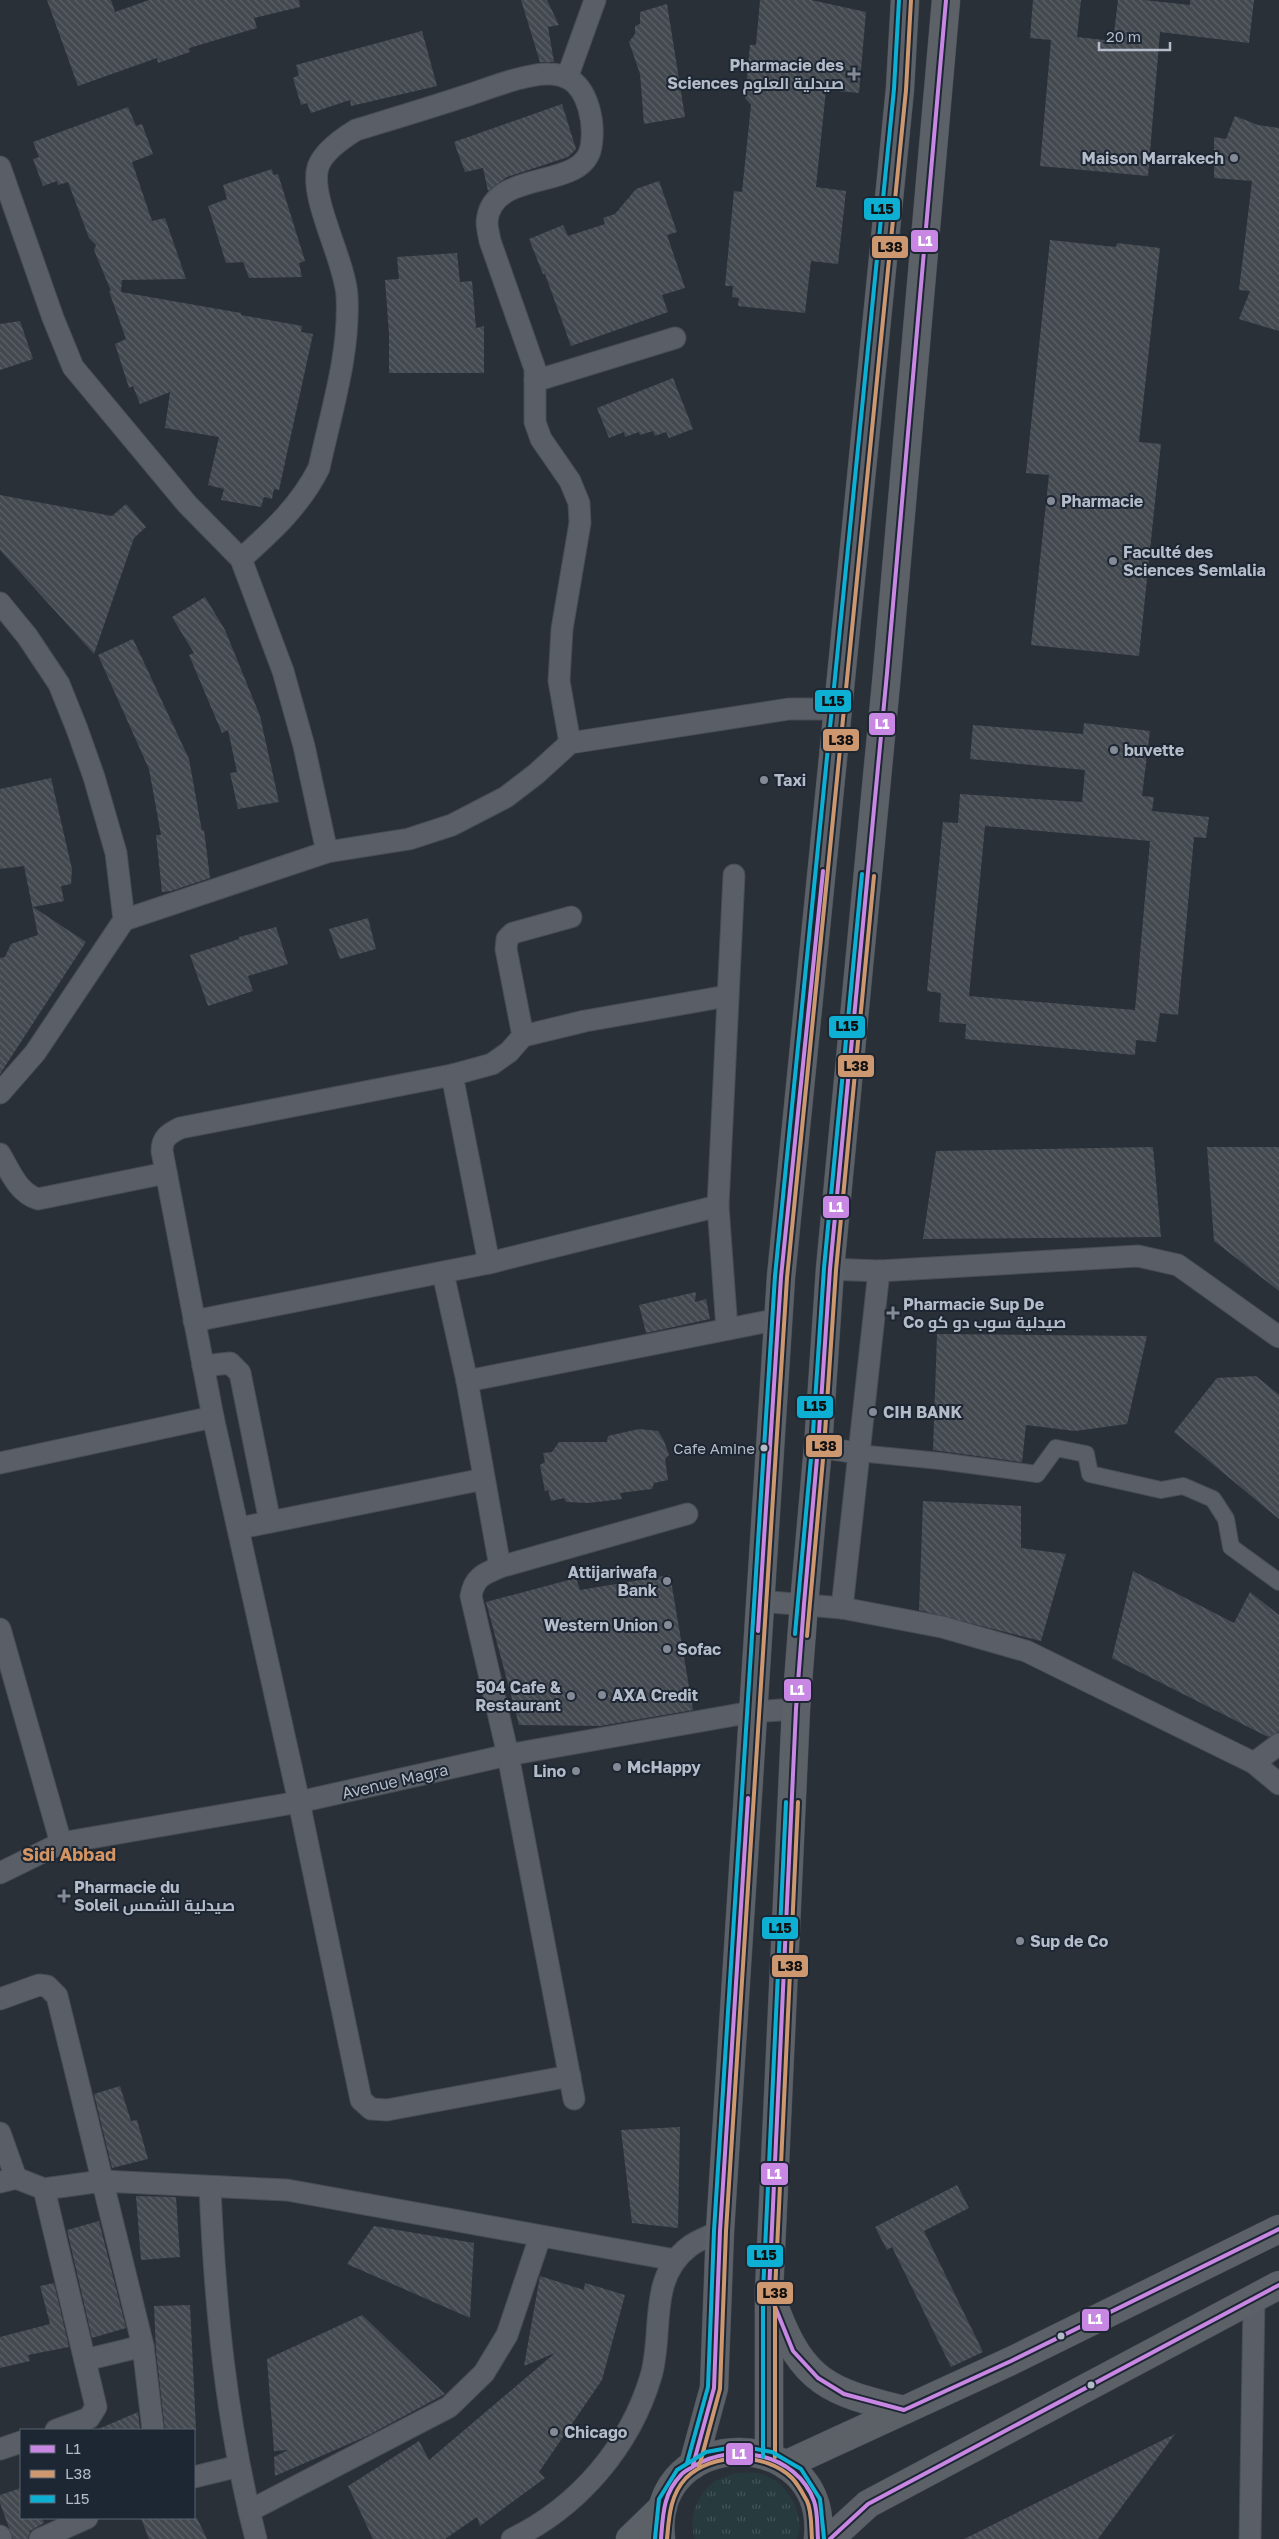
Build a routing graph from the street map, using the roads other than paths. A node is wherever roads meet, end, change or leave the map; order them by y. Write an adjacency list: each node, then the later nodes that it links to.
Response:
1 (595, 0): 4 (street)
2 (905, 0): 10 (main road)
3 (946, 0): 24 (main road)
4 (567, 78): 7 (street); 8 (street)
5 (0, 167): 8 (street)
6 (675, 338): 7 (street)
7 (535, 381): 11 (street)
8 (241, 559): 12 (street)
9 (0, 603): 15 (street)
10 (840, 709): 11 (street); 27 (main road)
11 (570, 743): 12 (street)
12 (327, 852): 15 (street)
13 (734, 875): 16 (street)
14 (571, 917): 17 (street)
15 (124, 920): 19 (street)
16 (727, 996): 17 (street); 22 (street)
17 (523, 1036): 18 (street)
18 (452, 1075): 21 (street); 23 (street)
19 (0, 1092)
20 (0, 1154): 21 (street)
21 (166, 1172): 28 (street)
22 (718, 1206): 23 (street); 29 (street)
23 (490, 1263): 26 (street)
24 (830, 1269): 25 (street); 34 (main road)
25 (879, 1271): 30 (street); 35 (street)
26 (444, 1273): 28 (street); 32 (street)
27 (779, 1319): 29 (street); 43 (main road)
28 (194, 1322): 31 (street)
29 (727, 1328): 32 (street)
30 (1279, 1337)
31 (203, 1366): 33 (street); 39 (street)
32 (468, 1381): 37 (street)
33 (213, 1417): 36 (street); 40 (street)
34 (818, 1447): 35 (street); 44 (main road)
35 (858, 1452): 42 (street); 45 (street)
36 (0, 1463)
37 (484, 1479): 39 (street); 41 (street)
38 (687, 1514): 41 (street)
39 (270, 1522): 40 (street)
40 (240, 1528): 53 (street)
41 (500, 1567): 50 (street)
42 (1279, 1582)
43 (760, 1601): 44 (street); 48 (main road)
44 (804, 1604): 45 (street); 47 (main road)
45 (842, 1608): 51 (street)
46 (0, 1629): 54 (street)
47 (796, 1709): 48 (street, Avenue Magra); 69 (main road)
48 (752, 1712): 50 (street, Avenue Magra); 65 (main road)
49 (1279, 1744): 51 (street)
50 (508, 1755): 53 (street, Avenue Magra); 57 (street)
51 (1254, 1763): 52 (street)
52 (1279, 1784)
53 (299, 1802): 54 (street, Avenue Magra); 57 (street)
54 (60, 1843): 55 (street, Avenue Magra)
55 (0, 1873)
56 (0, 1999): 61 (street)
57 (570, 2076): 58 (street)
58 (574, 2099)
59 (0, 2132): 60 (street)
60 (8, 2180): 63 (street)
61 (102, 2181): 62 (street); 63 (street); 71 (street)
62 (210, 2187): 66 (street); 80 (street)
63 (44, 2189): 72 (street)
64 (1279, 2229): 73 (main road)
65 (720, 2231): 67 (street); 79 (main road)
66 (540, 2236): 67 (street); 83 (street)
67 (675, 2260): 87 (street)
68 (1279, 2285): 70 (main road)
69 (769, 2292): 73 (main road); 78 (main road)
70 (1254, 2298): 91 (main road); 92 (street)
71 (142, 2346): 72 (street); 75 (street)
72 (85, 2360): 74 (street)
73 (904, 2410): 78 (main road)
74 (59, 2429)
75 (153, 2429)
76 (20, 2442): 77 (street)
77 (0, 2449)
78 (777, 2461): 79 (main road); 90 (main road)
79 (693, 2465): 82 (main road)
80 (238, 2466): 81 (street); 83 (street)
81 (195, 2477)
82 (663, 2507): 88 (main road); 89 (main road)
83 (248, 2511): 86 (street)
84 (85, 2519): 85 (street)
85 (40, 2539)
86 (256, 2539)
87 (512, 2539)
88 (630, 2539)
89 (661, 2539)
90 (818, 2539)
91 (830, 2539)
92 (1250, 2539)

